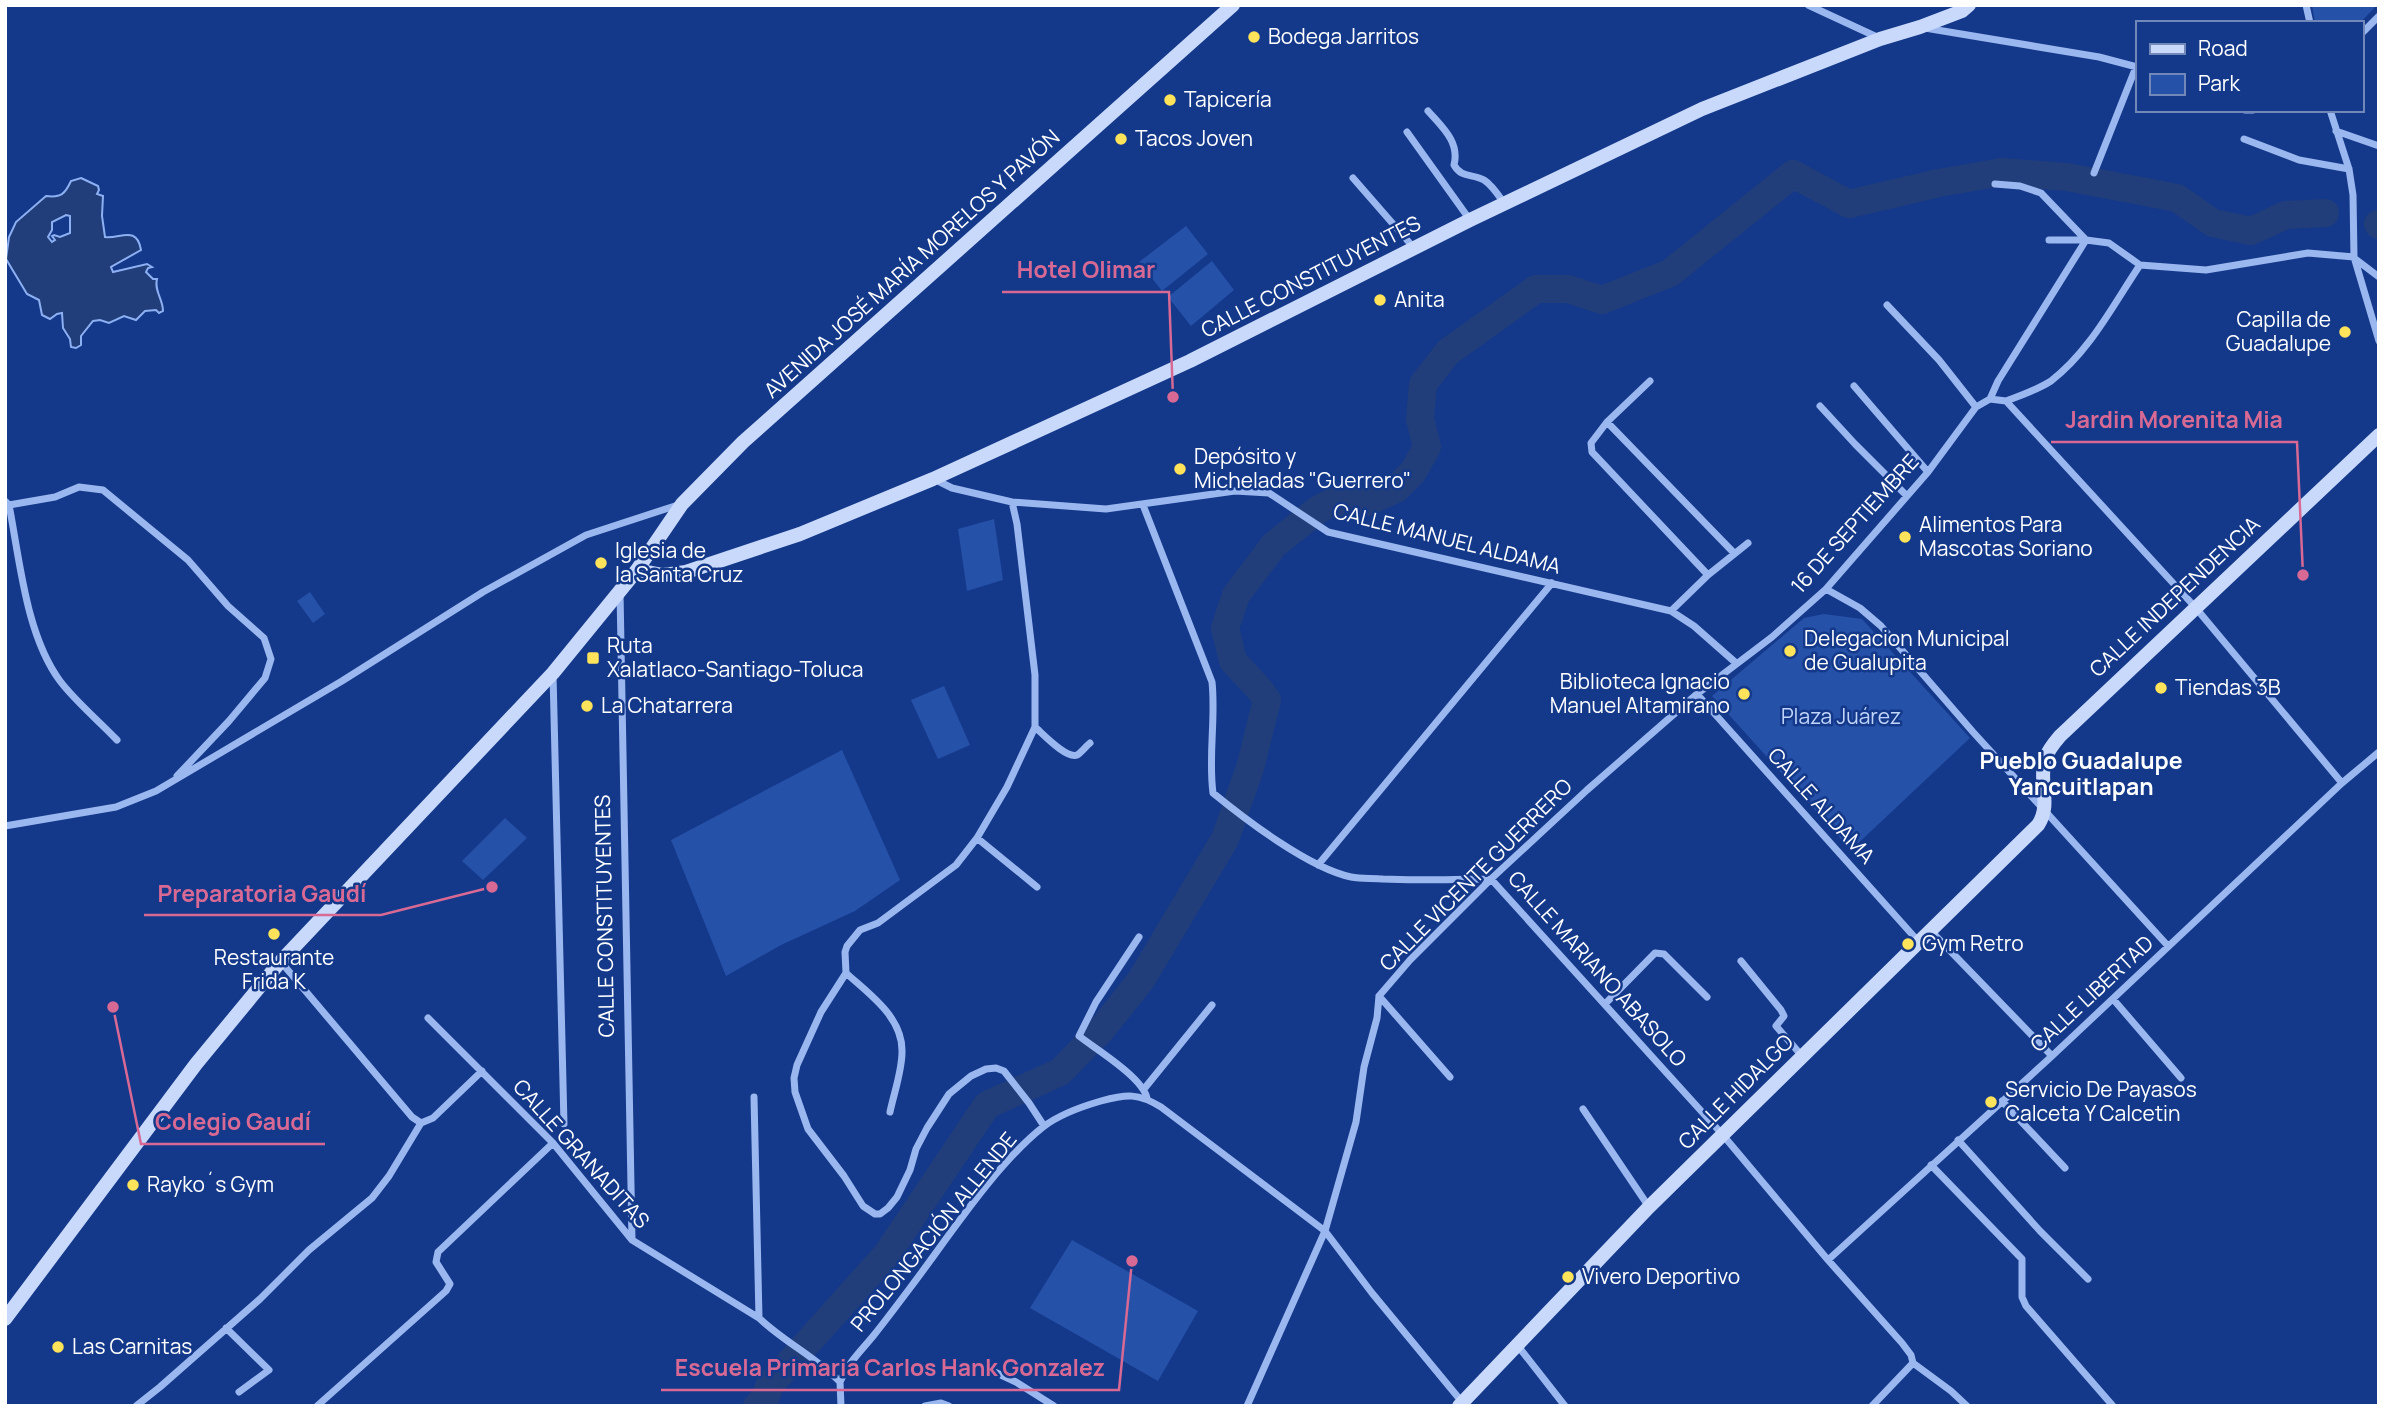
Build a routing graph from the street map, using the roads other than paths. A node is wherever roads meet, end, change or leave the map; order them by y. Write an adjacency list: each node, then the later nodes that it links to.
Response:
1 (1233, 5): 43 (main road, AVENIDA JOSÉ MARÍA MORELOS Y PAVÓN)
2 (1808, 5): 7 (street)
3 (1969, 5): 5 (main road, CALLE CONSTITUYENTES)
4 (2379, 16): 6 (street)
5 (1920, 27): 7 (main road, CALLE CONSTITUYENTES); 8 (street)
6 (2363, 32)
7 (1880, 38): 20 (main road, CALLE CONSTITUYENTES)
8 (2136, 67)
9 (2136, 69): 17 (street)
10 (1428, 111): 20 (street)
11 (2331, 112): 12 (street)
12 (2336, 131): 15 (street); 16 (street)
13 (1407, 132): 21 (street)
14 (2244, 139): 16 (street)
15 (2379, 146)
16 (2349, 169): 25 (street)
17 (2094, 173)
18 (1353, 178): 24 (street)
19 (1995, 184): 23 (street)
20 (1505, 203): 21 (main road, CALLE CONSTITUYENTES)
21 (1470, 220): 24 (main road, CALLE CONSTITUYENTES)
22 (2049, 240): 23 (street)
23 (2086, 240): 26 (street); 32 (street)
24 (1415, 249): 39 (main road, CALLE CONSTITUYENTES)
25 (2354, 257): 26 (street); 27 (street); 29 (street)
26 (2140, 265): 33 (street)
27 (2379, 277)
28 (1887, 305): 35 (street)
29 (2379, 341)
30 (1650, 382): 36 (street)
31 (1854, 386): 38 (street)
32 (1990, 399): 33 (street); 35 (street, 16 DE SEPTIEMBRE)
33 (2006, 401): 52 (street)
34 (1820, 405): 40 (street)
35 (1976, 407): 38 (street, 16 DE SEPTIEMBRE)
36 (1607, 422): 46 (street); 48 (street)
37 (2379, 435): 52 (main road, CALLE INDEPENDENCIA)
38 (1928, 472): 40 (street, 16 DE SEPTIEMBRE)
39 (933, 479): 41 (street, CALLE MANUEL ALDAMA); 47 (main road, CALLE CONSTITUYENTES)
40 (1907, 496): 50 (street, 16 DE SEPTIEMBRE)
41 (1012, 502): 44 (street, CALLE MANUEL ALDAMA); 57 (street)
42 (7, 503): 58 (street); 61 (street)
43 (682, 504): 47 (main road, AVENIDA JOSÉ MARÍA MORELOS Y PAVÓN); 61 (street)
44 (1143, 505): 49 (street, CALLE MANUEL ALDAMA); 66 (street, CALLE MARIANO ABASOLO)
45 (1748, 542): 46 (street)
46 (1734, 553): 48 (street)
47 (637, 570): 51 (main road, AVENIDA JOSÉ MARÍA MORELOS Y PAVÓN)
48 (1708, 575): 53 (street)
49 (1552, 583): 53 (street, CALLE MANUEL ALDAMA); 66 (street)
50 (1826, 589): 54 (street, 16 DE SEPTIEMBRE); 63 (street)
51 (620, 591): 55 (main road, AVENIDA JOSÉ MARÍA MORELOS Y PAVÓN); 103 (street, CALLE CONSTITUYENTES)
52 (2195, 607): 62 (street); 63 (main road, CALLE INDEPENDENCIA)
53 (1671, 611): 54 (street, CALLE MANUEL ALDAMA)
54 (1736, 663): 56 (street, CALLE VICENTE GUERRERO)
55 (553, 673): 74 (main road, AVENIDA JOSÉ MARÍA MORELOS Y PAVÓN); 94 (street)
56 (1697, 694): 67 (street, CALLE VICENTE GUERRERO); 71 (street, CALLE ALDAMA)
57 (1035, 727): 59 (street); 65 (street)
58 (117, 740)
59 (1090, 743)
60 (2378, 755): 62 (street, CALLE LIBERTAD)
61 (169, 783): 64 (street)
62 (2342, 783): 72 (street, CALLE LIBERTAD)
63 (2045, 811): 69 (main road, CALLE HIDALGO); 72 (street)
64 (5, 826)
65 (977, 838): 68 (street); 75 (street)
66 (1318, 865): 67 (street, CALLE MARIANO ABASOLO)
67 (1491, 879): 76 (street, CALLE VICENTE GUERRERO); 79 (street, CALLE MARIANO ABASOLO)
68 (1037, 887)
69 (1930, 929): 71 (main road, CALLE HIDALGO); 83 (street)
70 (1139, 937): 87 (street)
71 (1918, 941): 82 (main road, CALLE HIDALGO)
72 (2168, 946): 78 (street, CALLE LIBERTAD)
73 (1741, 961): 82 (street)
74 (280, 962): 93 (street); 107 (main road, AVENIDA JOSÉ MARÍA MORELOS Y PAVÓN)
75 (846, 973): 92 (street); 95 (street)
76 (1380, 996): 85 (street); 102 (street, CALLE VICENTE GUERRERO)
77 (1707, 997): 79 (street)
78 (2113, 999): 83 (street, CALLE LIBERTAD); 86 (street)
79 (1605, 1004): 96 (street, CALLE MARIANO ABASOLO)
80 (1212, 1005): 87 (street)
81 (428, 1018): 84 (street, CALLE GRANADITAS)
82 (1802, 1056): 96 (main road, CALLE HIDALGO)
83 (2052, 1056): 90 (street, CALLE LIBERTAD)
84 (482, 1072): 93 (street); 98 (street, CALLE GRANADITAS)
85 (1450, 1077)
86 (2181, 1077)
87 (1144, 1089): 89 (street)
88 (754, 1097): 106 (street)
89 (1147, 1098): 95 (street, PROLONGACIÓN ALLENDE); 102 (street)
90 (2002, 1101): 97 (street, CALLE LIBERTAD); 100 (street)
91 (1583, 1109): 101 (street)
92 (890, 1112)
93 (421, 1123): 108 (street)
94 (564, 1124)
95 (1044, 1126): 112 (street, PROLONGACIÓN ALLENDE)
96 (1722, 1134): 101 (main road, CALLE HIDALGO); 104 (street, CALLE MARIANO ABASOLO)
97 (1958, 1140): 99 (street, CALLE LIBERTAD); 105 (street)
98 (553, 1143): 103 (street, CALLE GRANADITAS); 116 (street)
99 (1931, 1166): 104 (street, CALLE LIBERTAD); 125 (street)
100 (2065, 1168)
101 (1649, 1207): 109 (main road, CALLE HIDALGO)
102 (1325, 1231): 114 (street); 121 (street, CALLE VICENTE GUERRERO)
103 (632, 1240): 106 (street, CALLE GRANADITAS)
104 (1828, 1260): 110 (street, CALLE MARIANO ABASOLO)
105 (2088, 1279)
106 (759, 1318): 112 (street, CALLE GRANADITAS)
107 (5, 1319)
108 (226, 1328): 113 (street); 115 (street)
109 (1517, 1345): 114 (main road, CALLE HIDALGO); 122 (street)
110 (1913, 1363): 123 (street); 124 (street, CALLE MARIANO ABASOLO)
111 (988, 1369): 120 (street)
112 (840, 1382): 117 (street)
113 (239, 1392)
114 (1461, 1404)
115 (136, 1406)
116 (317, 1406)
117 (841, 1406)
118 (925, 1406): 119 (street)
119 (949, 1406)
120 (1054, 1406)
121 (1247, 1406)
122 (1565, 1406)
123 (1872, 1406)
124 (1967, 1406)
125 (2113, 1406)

